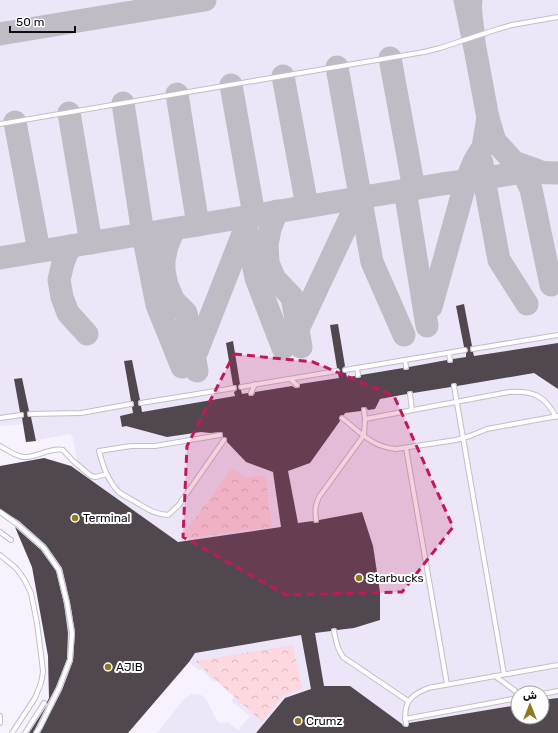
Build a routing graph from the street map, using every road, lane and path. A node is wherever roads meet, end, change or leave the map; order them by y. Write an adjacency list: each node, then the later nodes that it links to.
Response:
1 (558, 17): 2 (lane)
2 (0, 124)
3 (558, 335): 4 (lane)
4 (473, 349)
5 (465, 350): 6 (lane)
6 (449, 353): 7 (lane); 8 (lane)
7 (405, 360): 9 (lane); 10 (lane)
8 (450, 360)
9 (357, 368): 11 (lane); 13 (lane)
10 (406, 368)
11 (345, 370)
12 (338, 371): 14 (lane)
13 (358, 375)
14 (290, 379): 15 (lane); 16 (lane)
15 (255, 384): 17 (lane); 20 (lane)
16 (297, 385)
17 (241, 386)
18 (454, 386): 22 (lane)
19 (234, 388): 23 (lane)
20 (251, 393)
21 (410, 394): 26 (lane)
22 (456, 402): 26 (lane); 29 (lane); 35 (lane)
23 (140, 403)
24 (131, 404): 27 (lane)
25 (364, 410): 32 (lane)
26 (412, 410): 32 (lane)
27 (30, 414)
28 (21, 416): 30 (lane)
29 (557, 416): 35 (lane)
30 (0, 418)
31 (342, 418): 34 (lane)
32 (365, 419): 34 (lane)
33 (220, 435): 39 (lane)
34 (364, 435): 38 (lane); 41 (lane)
35 (463, 438): 38 (lane); 47 (lane)
36 (224, 440): 39 (lane)
37 (0, 446): 39 (lane)
38 (406, 448): 49 (lane)
39 (106, 474)
40 (0, 512): 58 (lane)
41 (316, 520)
42 (0, 532): 43 (lane)
43 (11, 540)
44 (0, 555): 56 (lane)
45 (334, 631): 52 (lane)
46 (558, 665): 47 (lane)
47 (504, 674): 48 (lane)
48 (495, 676): 49 (lane); 50 (lane)
49 (447, 684): 52 (lane)
50 (510, 687)
51 (510, 700): 52 (lane)
52 (408, 701)
53 (44, 703): 57 (lane)
54 (0, 716): 55 (lane)
55 (0, 723)
56 (12, 733)
57 (25, 733)
58 (36, 733)

